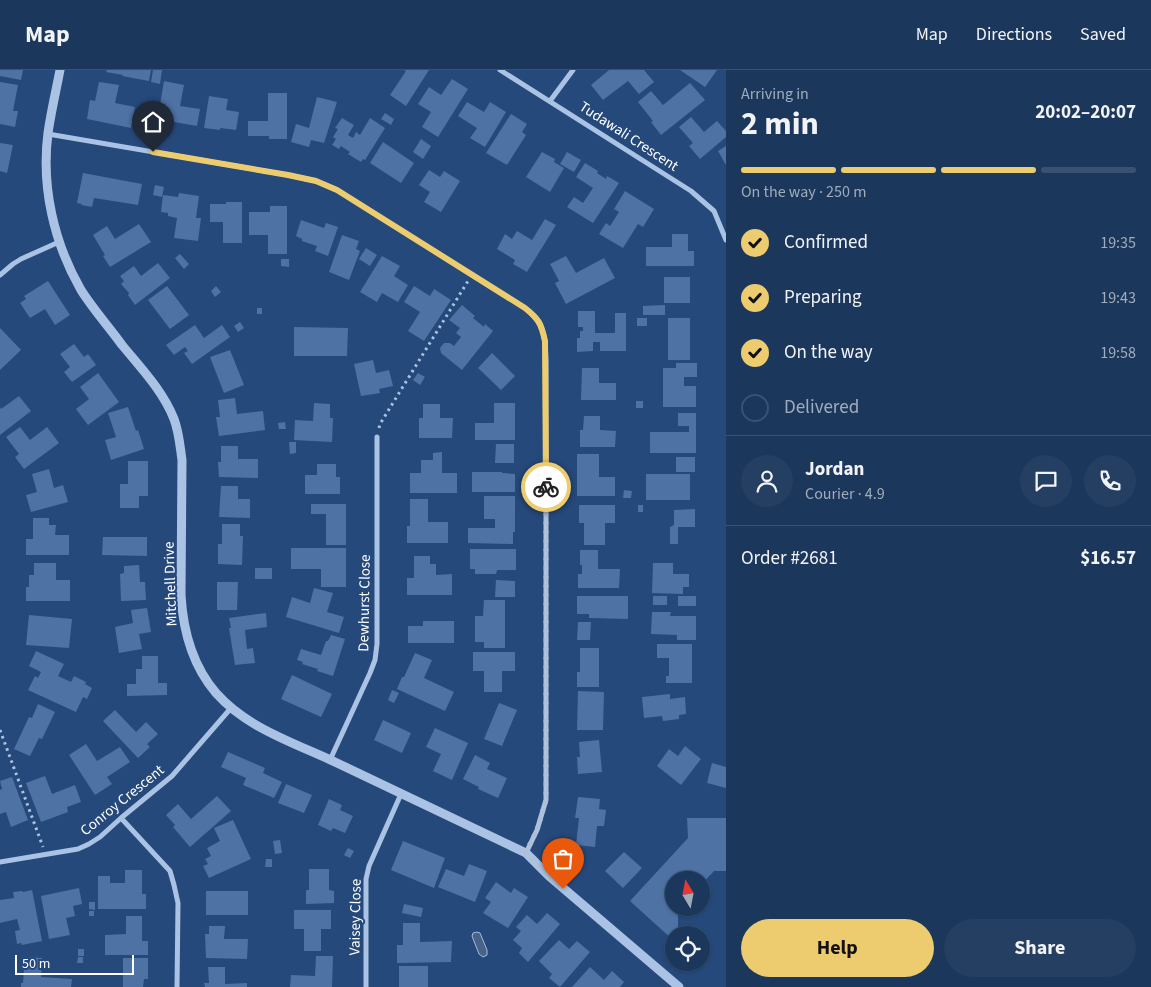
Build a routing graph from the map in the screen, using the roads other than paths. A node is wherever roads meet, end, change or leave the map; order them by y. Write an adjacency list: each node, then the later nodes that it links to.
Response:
1 (60, 70): 5 (street, Mitchell Drive)
2 (500, 70): 4 (street, Tudawali Crescent)
3 (573, 70): 4 (street)
4 (550, 101): 6 (street, Tudawali Crescent)
5 (48, 134): 7 (street, Mitchell Drive); 14 (street)
6 (726, 240)
7 (59, 242): 8 (street); 10 (street, Mitchell Drive)
8 (0, 275)
9 (377, 437): 11 (street, Dewhurst Close)
10 (231, 708): 11 (street, Mitchell Drive); 13 (street, Conroy Crescent)
11 (330, 760): 12 (street, Mitchell Drive)
12 (401, 794): 14 (street, Mitchell Drive); 17 (street, Vaisey Close)
13 (122, 818): 15 (street, Conroy Crescent); 16 (street)
14 (526, 852): 18 (street, Mitchell Drive)
15 (0, 862)
16 (177, 987)
17 (366, 987)
18 (679, 987)

